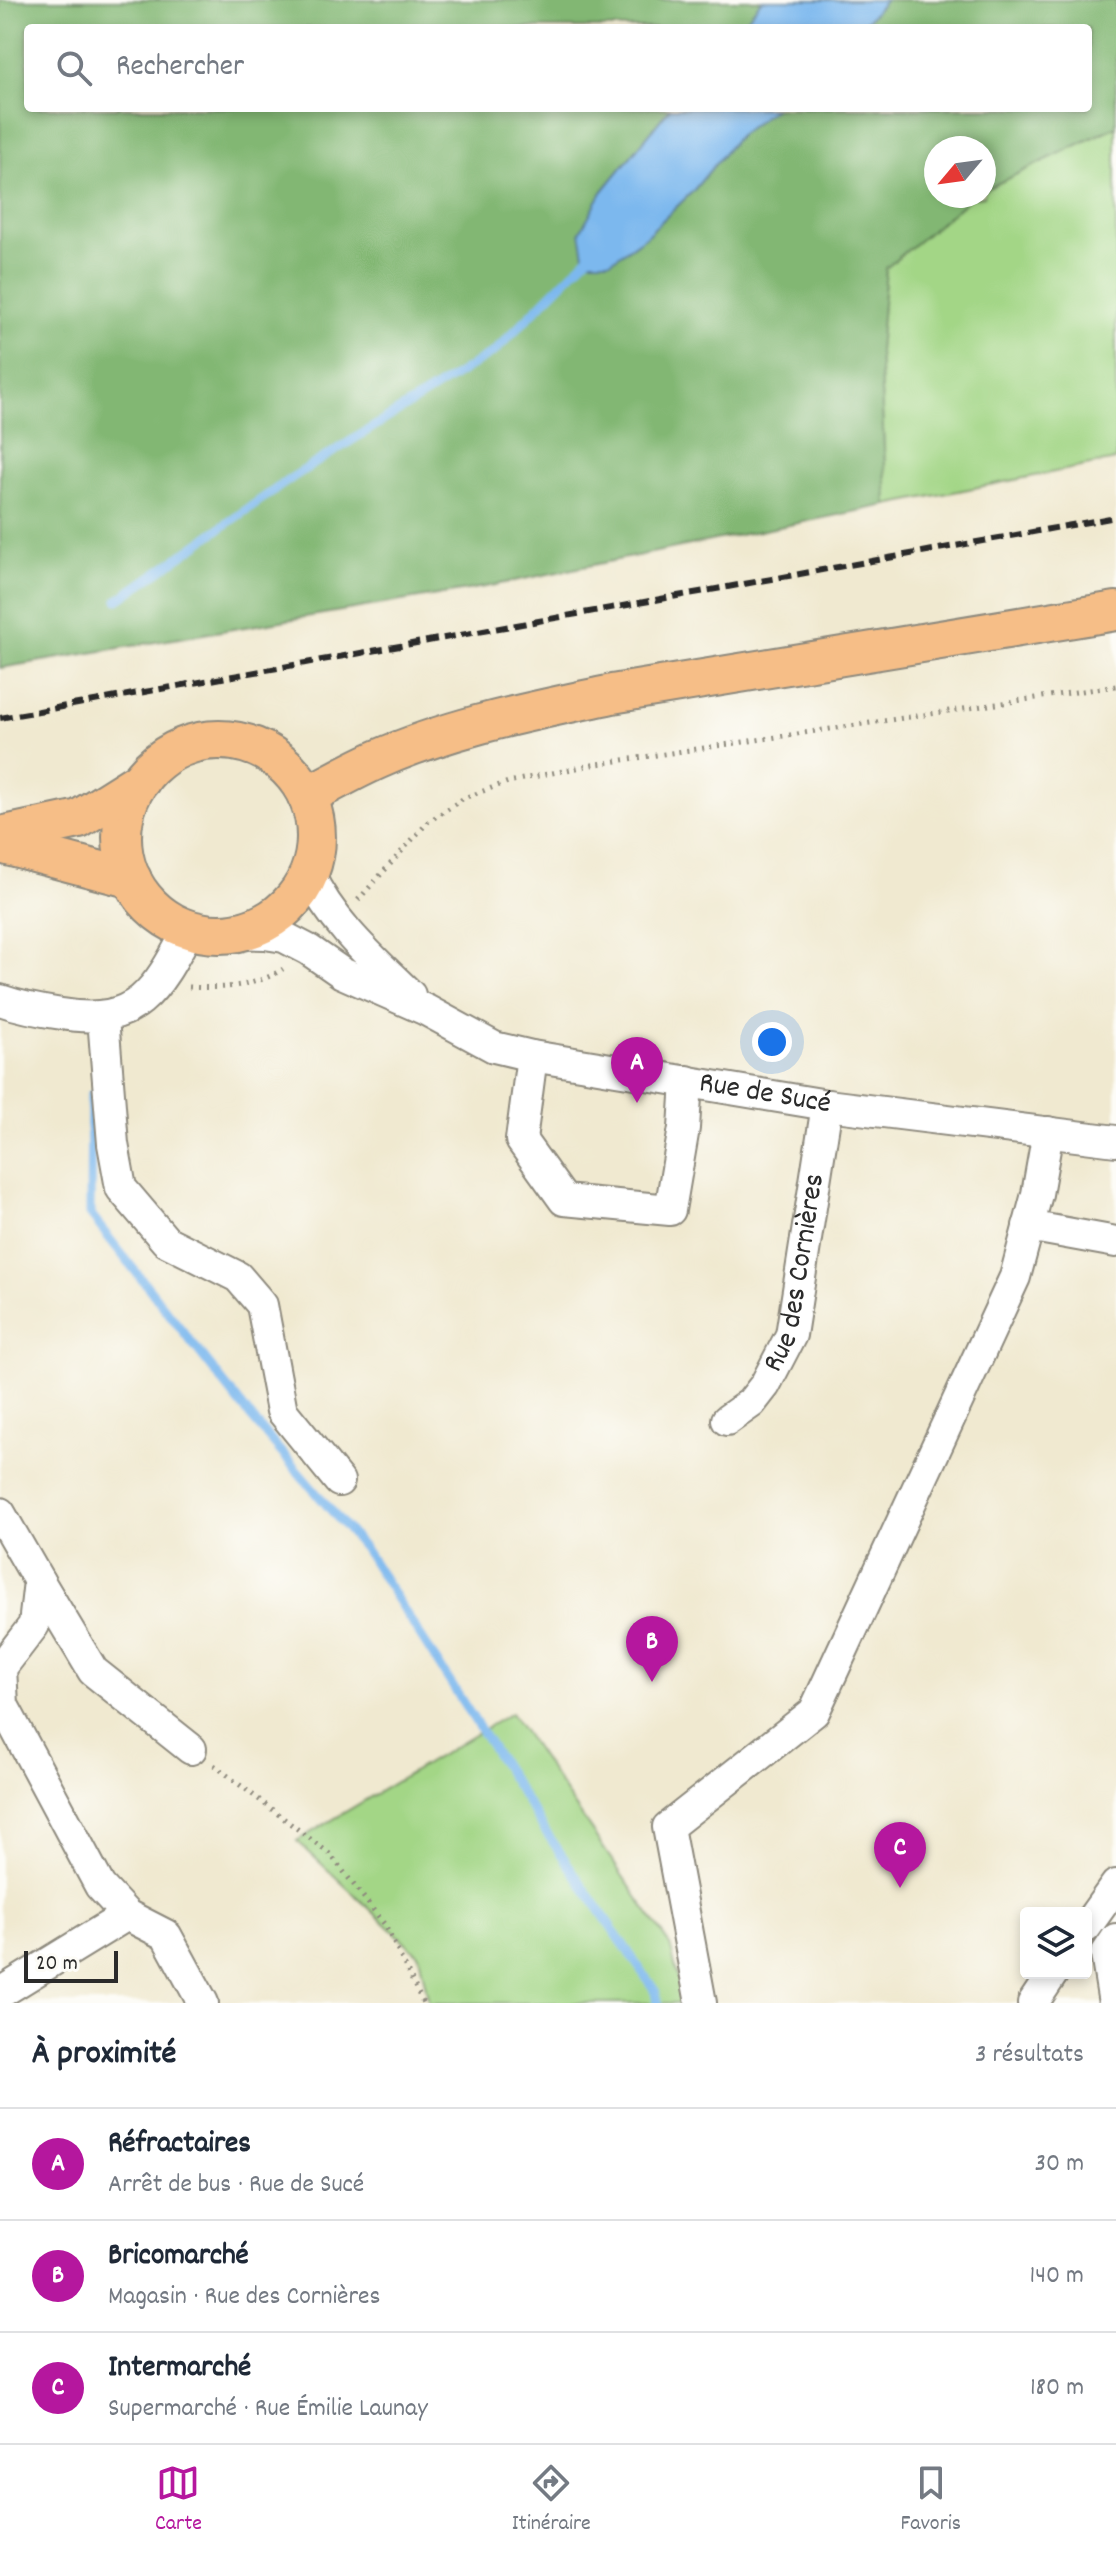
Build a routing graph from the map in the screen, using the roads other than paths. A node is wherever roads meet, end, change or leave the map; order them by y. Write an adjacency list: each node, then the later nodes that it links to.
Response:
1 (1116, 611): 3 (main road)
2 (141, 780): 3 (main road); 4 (main road); 7 (main road)
3 (307, 796): 6 (main road)
4 (0, 836)
5 (0, 844): 7 (main road)
6 (309, 874): 9 (main road); 11 (street, Rue de Sucé)
7 (132, 879): 8 (main road)
8 (189, 929): 9 (main road); 12 (street)
9 (231, 933): 11 (street, Rue de Sucé)
10 (0, 1000): 12 (street)
11 (426, 1010): 13 (street, Rue de Sucé)
12 (103, 1018): 21 (street)
13 (532, 1056): 14 (street, Rue de Sucé); 14 (street)
14 (687, 1081): 15 (street, Rue de Sucé)
15 (827, 1105): 16 (street, Rue de Sucé); 20 (street, Rue des Cornières)
16 (1048, 1132): 17 (street, Rue de Sucé); 18 (street)
17 (1116, 1141)
18 (1028, 1226): 19 (street); 33 (street)
19 (1116, 1242)
20 (727, 1420)
21 (339, 1481)
22 (0, 1513): 23 (street)
23 (39, 1581): 24 (street); 25 (street)
24 (1, 1668): 27 (street)
25 (191, 1749)
26 (1116, 1885): 28 (street)
27 (127, 1915): 31 (street); 32 (street)
28 (1092, 1919)
29 (1116, 1939): 35 (street)
30 (1049, 1979): 34 (street)
31 (0, 1993)
32 (203, 2003)
33 (701, 2003)
34 (1033, 2003)
35 (1114, 2003)

